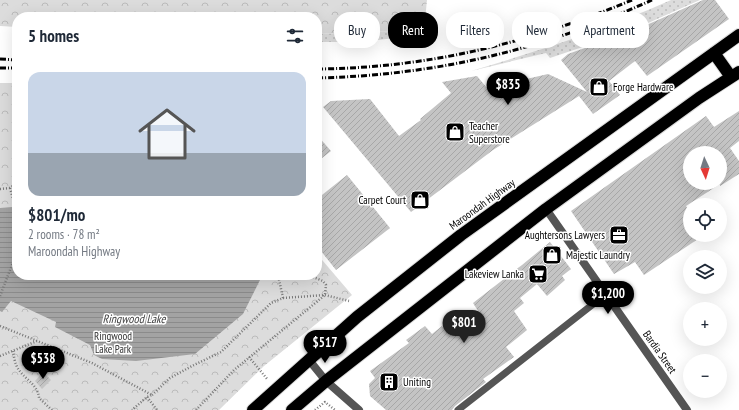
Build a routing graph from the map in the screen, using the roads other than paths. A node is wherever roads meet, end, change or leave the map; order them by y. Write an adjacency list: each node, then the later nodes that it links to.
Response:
1 (739, 35): 2 (highway, Maroondah Highway)
2 (714, 53): 3 (highway); 6 (highway, Maroondah Highway)
3 (735, 74): 4 (highway)
4 (546, 209): 5 (street, Bardia Street); 7 (highway)
5 (606, 294): 11 (lane); 12 (street, Bardia Street)
6 (309, 360): 7 (street); 8 (highway, Maroondah Highway)
7 (326, 381): 9 (highway); 10 (street)
8 (253, 410)
9 (292, 410)
10 (359, 410)
11 (458, 410)
12 (687, 410)

